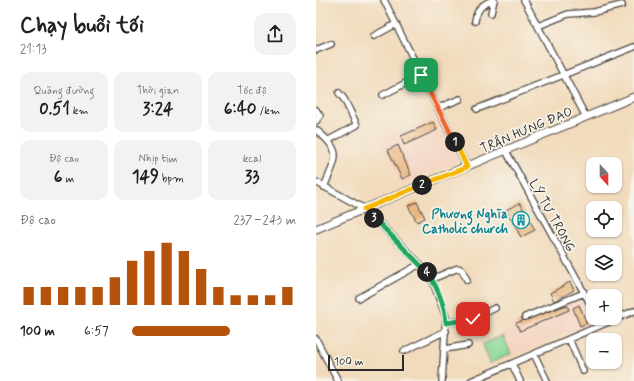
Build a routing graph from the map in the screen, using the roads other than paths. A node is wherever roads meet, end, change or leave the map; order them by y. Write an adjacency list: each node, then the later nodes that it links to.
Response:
1 (384, 0): 7 (street)
2 (494, 0): 5 (street); 6 (street)
3 (524, 0): 8 (street)
4 (622, 5): 8 (street)
5 (491, 12)
6 (475, 20)
7 (396, 24): 9 (street); 13 (street)
8 (538, 26): 14 (street)
9 (374, 36)
10 (331, 44): 12 (street)
11 (634, 47): 14 (street)
12 (316, 50)
13 (421, 75): 16 (street); 19 (street)
14 (564, 75): 20 (street); 22 (street)
15 (339, 93): 25 (street)
16 (383, 96)
17 (634, 97): 22 (street, TRẦN HƯNG ĐẠO)
18 (460, 99): 19 (street)
19 (438, 108): 27 (street)
20 (477, 109)
21 (316, 110): 23 (street)
22 (586, 117): 26 (street, TRẦN HƯNG ĐẠO)
23 (316, 121)
24 (316, 130): 25 (street)
25 (329, 140): 29 (street)
26 (506, 152): 27 (street, TRẦN HƯNG ĐẠO); 35 (street, LÝ TỰ TRỌNG)
27 (467, 167): 30 (street, TRẦN HƯNG ĐẠO)
28 (316, 182): 29 (street)
29 (324, 187): 30 (street)
30 (364, 209): 31 (street, TRẦN HƯNG ĐẠO); 32 (street)
31 (316, 229)
32 (420, 264): 33 (street); 37 (street)
33 (432, 278): 34 (street); 42 (street)
34 (467, 280)
35 (584, 292): 36 (street, LÝ TỰ TRỌNG); 41 (street)
36 (586, 296)
37 (359, 298)
38 (495, 308): 42 (street)
39 (634, 311): 40 (street)
40 (622, 316)
41 (525, 317)
42 (446, 323): 44 (street)
43 (602, 325): 46 (street)
44 (446, 331): 48 (street); 49 (street)
45 (316, 339): 53 (street)
46 (569, 339): 50 (street); 52 (street)
47 (468, 345): 48 (street)
48 (445, 349): 54 (street)
49 (404, 351)
50 (534, 354): 51 (street); 57 (street)
51 (512, 364): 55 (street); 56 (street)
52 (583, 371)
53 (338, 381)
54 (442, 381)
55 (471, 381)
56 (520, 381)
57 (547, 381)

